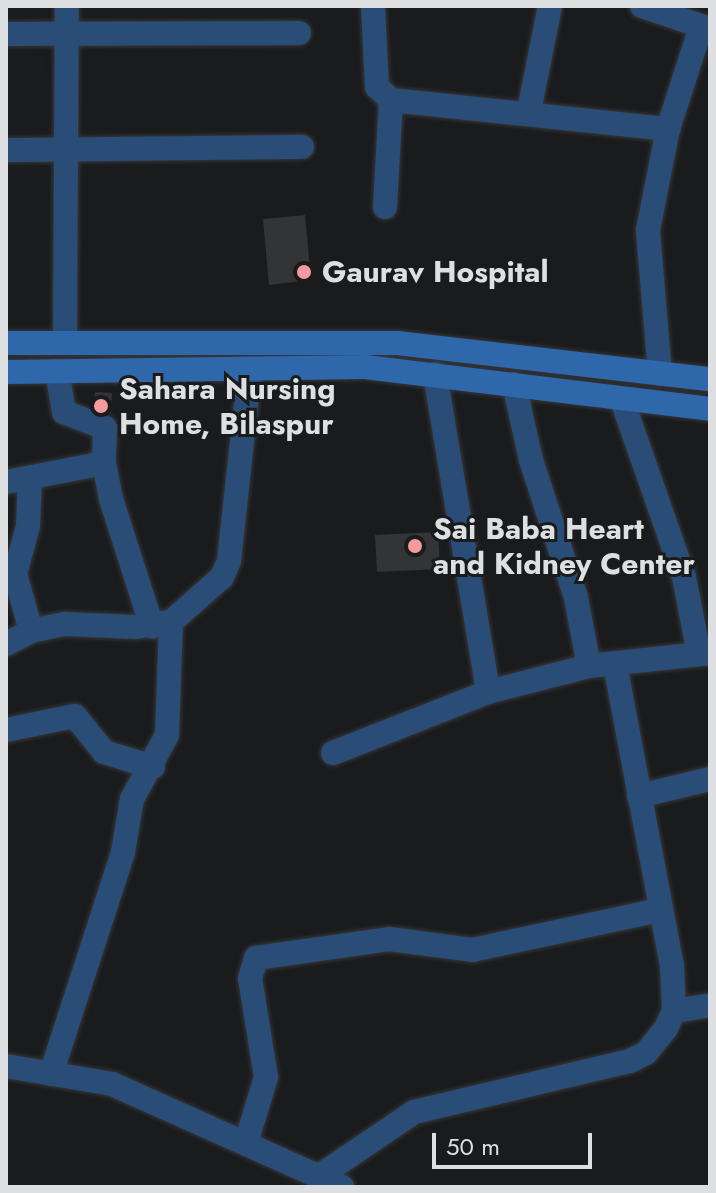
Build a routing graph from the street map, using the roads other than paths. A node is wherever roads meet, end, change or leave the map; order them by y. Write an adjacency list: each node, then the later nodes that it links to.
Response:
1 (67, 6): 8 (street)
2 (373, 6): 9 (street)
3 (550, 6): 10 (street)
4 (642, 6): 5 (street)
5 (706, 28): 11 (street)
6 (299, 33): 8 (street)
7 (6, 34): 8 (street)
8 (67, 34): 14 (street)
9 (391, 100): 10 (street); 15 (street)
10 (529, 111): 11 (street)
11 (668, 129): 24 (street)
12 (302, 147): 14 (street)
13 (6, 150): 14 (street)
14 (66, 150): 17 (street)
15 (385, 207)
16 (6, 343): 17 (main road)
17 (65, 343): 18 (main road)
18 (98, 343): 21 (main road); 24 (main road)
19 (250, 368): 21 (main road); 23 (main road); 32 (street)
20 (57, 371): 21 (main road); 22 (main road); 29 (street)
21 (97, 371)
22 (6, 372)
23 (435, 374): 26 (main road); 38 (street)
24 (660, 374): 25 (main road)
25 (710, 379)
26 (514, 384): 27 (main road); 37 (street)
27 (622, 400): 28 (main road); 35 (street)
28 (710, 409)
29 (104, 463): 30 (street); 32 (street)
30 (30, 478): 31 (street); 33 (street)
31 (6, 482)
32 (162, 624): 33 (street); 41 (street)
33 (31, 631): 34 (street)
34 (6, 644)
35 (704, 653): 36 (street)
36 (615, 663): 37 (street); 43 (street)
37 (589, 666): 38 (street)
38 (488, 692): 40 (street)
39 (6, 730): 41 (street)
40 (333, 753)
41 (153, 767): 48 (street)
42 (710, 779): 43 (street)
43 (639, 796): 44 (street)
44 (660, 910): 46 (street); 49 (street)
45 (710, 1005): 46 (street)
46 (674, 1011): 50 (street)
47 (6, 1066): 48 (street)
48 (51, 1074): 49 (street)
49 (246, 1143): 50 (street)
50 (332, 1181)

